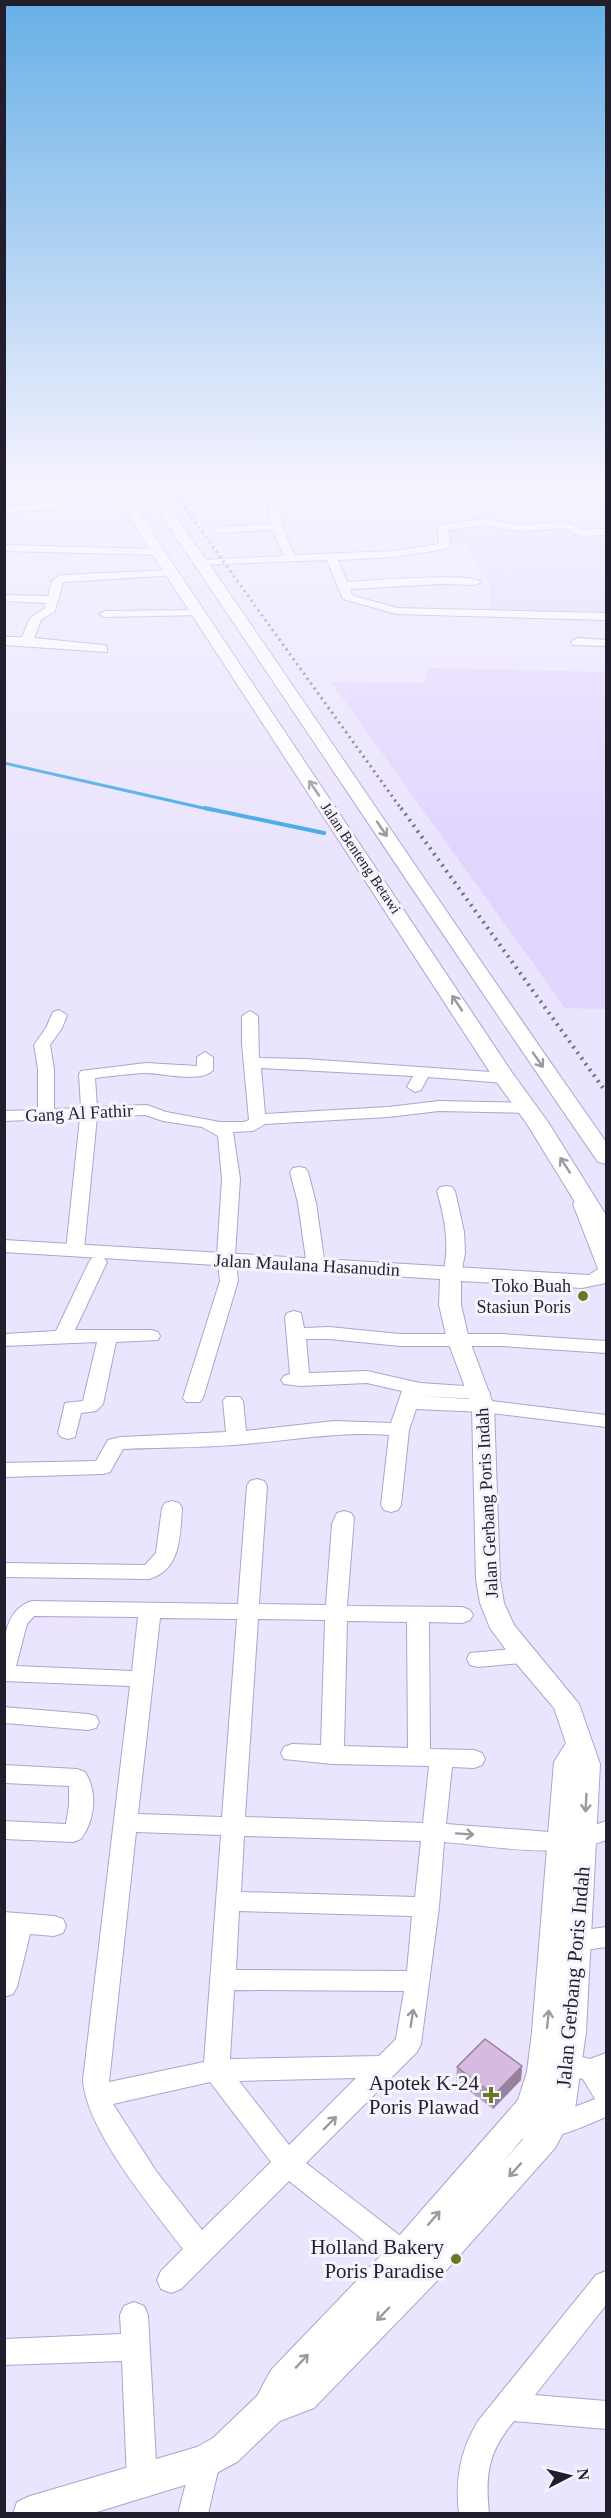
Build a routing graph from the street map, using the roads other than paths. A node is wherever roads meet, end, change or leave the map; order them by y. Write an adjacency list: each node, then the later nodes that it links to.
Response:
1 (53, 600): 9 (street)
2 (191, 601): 5 (main road, Jalan Benteng Betawi)
3 (225, 601): 13 (main road, Jalan Benteng Betawi)
4 (357, 601): 7 (street)
5 (199, 613): 6 (street); 14 (main road, Jalan Benteng Betawi)
6 (105, 614)
7 (606, 617)
8 (4, 641): 9 (street)
9 (27, 641): 12 (street)
10 (577, 642): 11 (street)
11 (606, 643)
12 (103, 649)
13 (283, 688): 14 (main road); 17 (main road, Jalan Benteng Betawi, one-way to 17)
14 (254, 691): 18 (main road, Jalan Benteng Betawi, one-way to 14)
15 (59, 1015): 23 (street)
16 (250, 1016): 20 (street)
17 (513, 1024): 18 (main road); 26 (main road, Jalan Benteng Betawi, one-way to 26)
18 (477, 1033): 21 (main road, Jalan Benteng Betawi)
19 (205, 1057): 22 (street)
20 (254, 1063): 21 (street); 27 (street)
21 (505, 1078): 24 (main road, Jalan Benteng Betawi)
22 (87, 1114): 23 (street, Gang Al Fathir); 28 (street, Gang Al Fathir); 34 (street)
23 (46, 1115): 25 (street, Gang Al Fathir)
24 (532, 1115): 26 (main road); 27 (street, Gang Al Fathir); 31 (main road, Jalan Benteng Betawi, one-way to 24)
25 (4, 1116)
26 (577, 1116): 29 (main road, Jalan Benteng Betawi)
27 (257, 1119): 28 (street, Gang Al Fathir)
28 (216, 1127): 38 (street)
29 (606, 1157)
30 (299, 1172): 41 (street)
31 (580, 1188): 33 (main road, Jalan Benteng Betawi); 40 (street)
32 (446, 1191): 43 (street)
33 (606, 1233)
34 (76, 1242): 36 (street, Jalan Maulana Hasanudin); 38 (street, Jalan Maulana Hasanudin)
35 (4, 1245): 36 (street, Jalan Maulana Hasanudin)
36 (34, 1253): 37 (street, Jalan Maulana Hasanudin); 39 (street, Jalan Maulana Hasanudin)
37 (4, 1257)
38 (227, 1259): 39 (street, Jalan Maulana Hasanudin); 41 (street, Jalan Maulana Hasanudin); 43 (street, Jalan Maulana Hasanudin); 52 (street)
39 (98, 1262): 45 (street)
40 (606, 1265)
41 (316, 1266): 43 (street, Jalan Maulana Hasanudin)
42 (606, 1273): 43 (street, Jalan Maulana Hasanudin)
43 (450, 1279): 44 (street, Jalan Maulana Hasanudin); 48 (street, Jalan Gerbang Poris Indah)
44 (606, 1290)
45 (63, 1336): 46 (street); 49 (street)
46 (107, 1336): 47 (street); 57 (street)
47 (151, 1336)
48 (458, 1339): 50 (street); 51 (street); 53 (street, Jalan Gerbang Poris Indah)
49 (4, 1340)
50 (606, 1347)
51 (410, 1395): 53 (street); 56 (street)
52 (193, 1398)
53 (481, 1400): 55 (street); 70 (street, Jalan Gerbang Poris Indah)
54 (233, 1401): 58 (street)
55 (606, 1421)
56 (399, 1430): 58 (street); 61 (street)
57 (68, 1433)
58 (237, 1438): 59 (street)
59 (4, 1470)
60 (258, 1486): 66 (street)
61 (391, 1505)
62 (172, 1508): 64 (street)
63 (344, 1518): 67 (street)
64 (4, 1570)
65 (150, 1609): 66 (street); 72 (street); 74 (street)
66 (249, 1611): 67 (street); 83 (street)
67 (336, 1613): 68 (street); 78 (street)
68 (418, 1615): 69 (street); 79 (street)
69 (462, 1615)
70 (524, 1656): 71 (street); 86 (street, Jalan Gerbang Poris Indah)
71 (478, 1659)
72 (4, 1668)
73 (4, 1673): 74 (street)
74 (142, 1679): 82 (street)
75 (4, 1715): 76 (street)
76 (88, 1722)
77 (292, 1753): 78 (street)
78 (332, 1755): 79 (street)
79 (430, 1759): 80 (street); 85 (street)
80 (474, 1759)
81 (4, 1774): 84 (street)
82 (125, 1823): 83 (street); 99 (street)
83 (232, 1825): 85 (street); 87 (street)
84 (4, 1830)
85 (435, 1832): 86 (street, one-way to 86); 88 (street)
86 (584, 1837): 91 (street, Jalan Gerbang Poris Indah)
87 (228, 1900): 88 (street); 92 (street)
88 (427, 1906): 93 (street)
89 (13, 1923): 90 (street); 94 (street)
90 (54, 1926)
91 (580, 1938): 95 (street, Jalan Gerbang Poris Indah)
92 (223, 1980): 93 (street); 97 (street)
93 (418, 1981): 96 (street, one-way to 93)
94 (5, 1986)
95 (578, 2064): 98 (street); 101 (street, Jalan Gerbang Poris Indah); 102 (street, Jalan Gerbang Poris Indah)
96 (385, 2067): 97 (street); 103 (street, one-way to 96)
97 (216, 2070): 99 (street); 103 (street)
98 (606, 2094)
99 (97, 2096): 104 (street)
100 (606, 2106): 102 (street)
101 (514, 2127): 102 (street); 105 (street, Jalan Gerbang Poris Indah, one-way to 101)
102 (552, 2127): 105 (street, Jalan Gerbang Poris Indah, one-way to 105)
103 (289, 2164): 104 (street); 105 (street)
104 (200, 2249): 106 (street)
105 (413, 2263): 113 (street, Jalan Gerbang Poris Indah)
106 (171, 2280)
107 (604, 2289): 111 (street)
108 (134, 2314): 109 (street)
109 (136, 2347): 110 (street); 114 (street)
110 (4, 2352)
111 (508, 2406): 112 (street); 117 (street)
112 (606, 2415)
113 (205, 2462): 114 (street, Jalan Gerbang Poris Indah); 116 (street)
114 (142, 2480): 115 (street, Jalan Gerbang Poris Indah)
115 (30, 2514)
116 (194, 2514)
117 (474, 2514)

